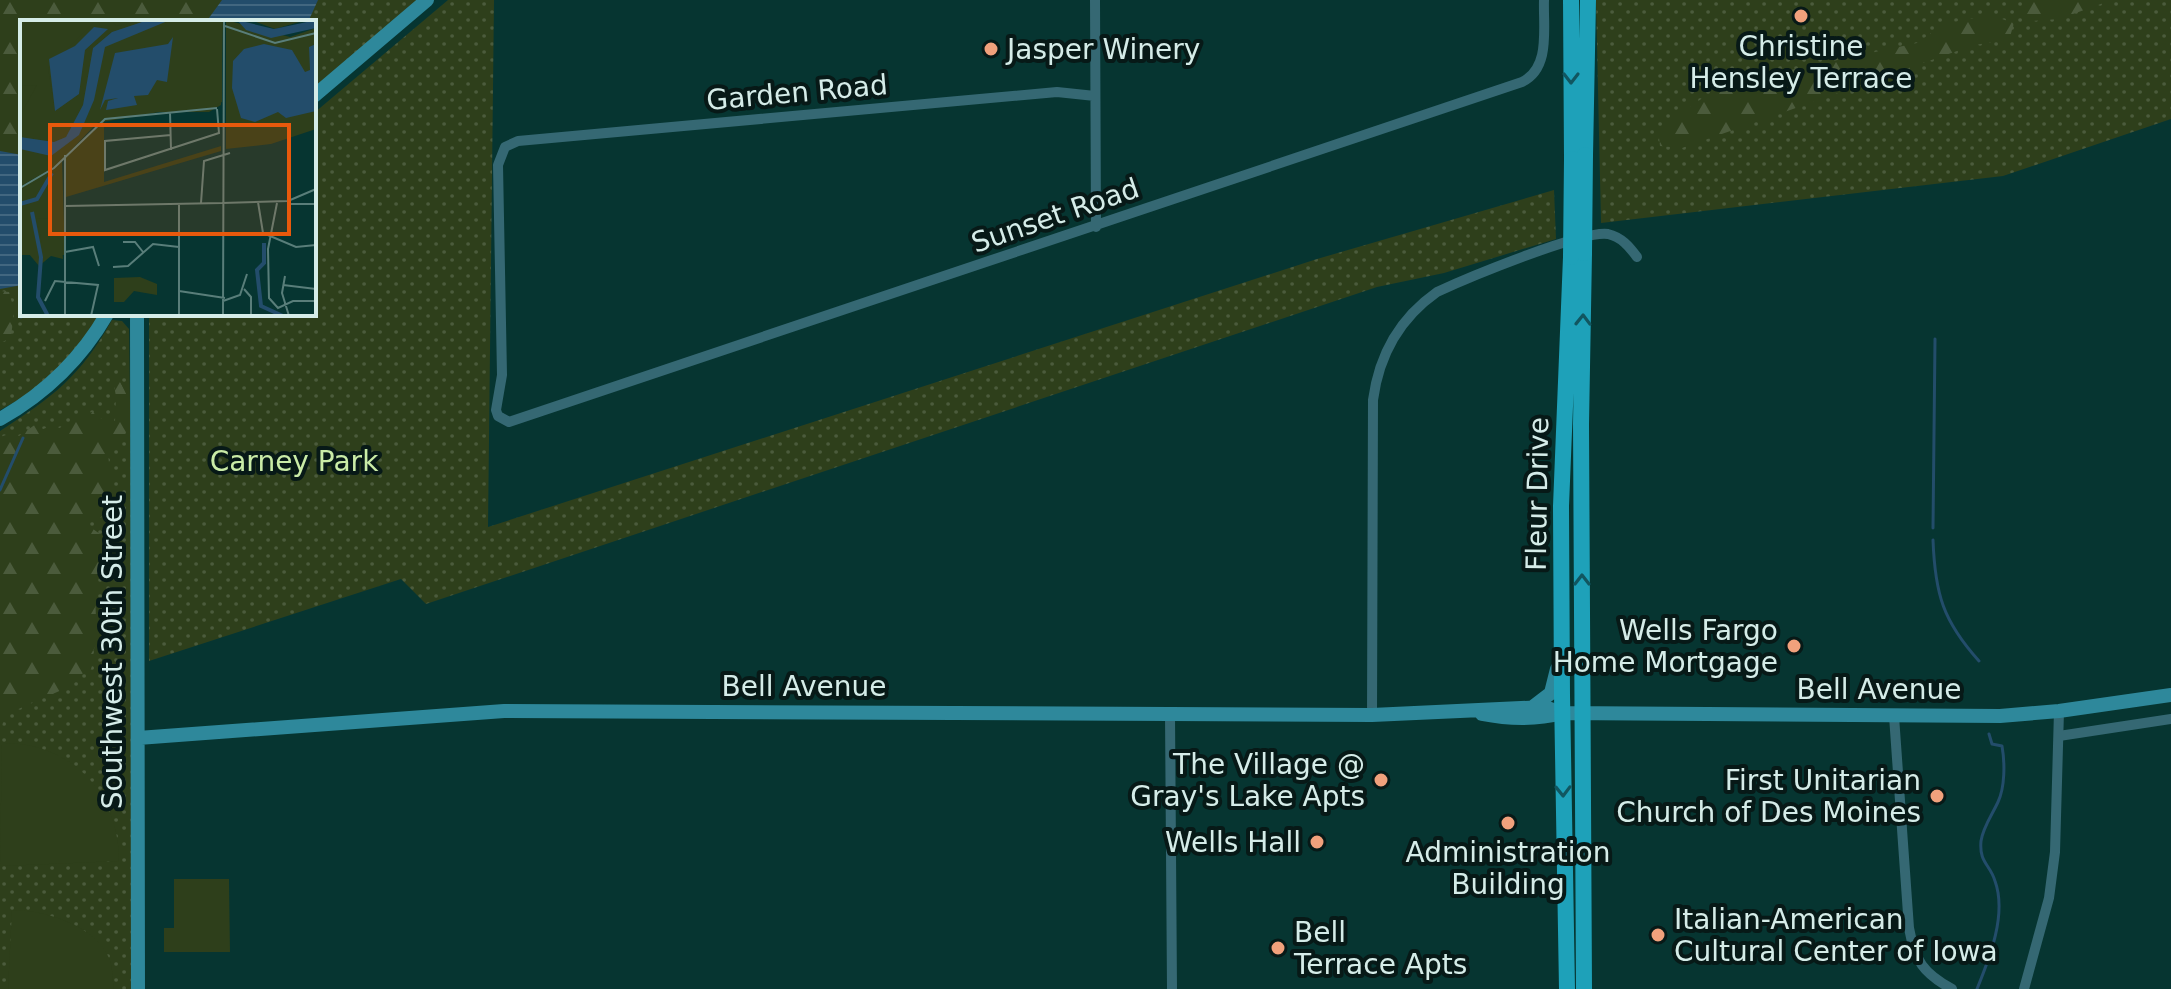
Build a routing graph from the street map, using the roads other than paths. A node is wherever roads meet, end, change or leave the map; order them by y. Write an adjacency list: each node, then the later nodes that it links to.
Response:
1 (427, 0): 6 (street)
2 (1095, 0): 7 (street)
3 (1544, 0): 9 (street, Sunset Road)
4 (1571, 0): 8 (main road, Fleur Drive, one-way to 8)
5 (1588, 0): 8 (main road, Fleur Drive)
6 (316, 94)
7 (1095, 96): 9 (street); 15 (street, Garden Road)
8 (1578, 157): 10 (main road, Fleur Drive, bridge)
9 (1096, 227): 15 (street, Sunset Road)
10 (1578, 255): 16 (main road, Fleur Drive); 23 (main road, Fleur Drive, one-way to 10)
11 (1637, 257): 24 (street)
12 (106, 316): 14 (street)
13 (137, 316): 28 (street, Southwest 30th Street)
14 (0, 419)
15 (515, 419)
16 (1562, 633): 18 (street); 21 (main road, Fleur Drive)
17 (2171, 695): 19 (street, Bell Avenue)
18 (1533, 707): 20 (street, Bell Avenue); 21 (street, Bell Avenue)
19 (2059, 711): 25 (street, Bell Avenue); 27 (street)
20 (1470, 712): 21 (street, Bell Avenue); 24 (street, Bell Avenue)
21 (1562, 713): 23 (street, Bell Avenue); 31 (main road, Fleur Drive, one-way to 31)
22 (1170, 714): 24 (street, Bell Avenue); 28 (street, Bell Avenue); 30 (street)
23 (1581, 714): 25 (street, Bell Avenue); 32 (main road, Fleur Drive)
24 (1372, 715)
25 (1894, 716): 33 (street)
26 (2171, 719): 27 (street)
27 (2059, 736): 34 (street)
28 (138, 738): 29 (street, Southwest 30th Street)
29 (138, 989)
30 (1172, 989)
31 (1567, 989)
32 (1584, 989)
33 (1952, 989)
34 (2024, 989)

